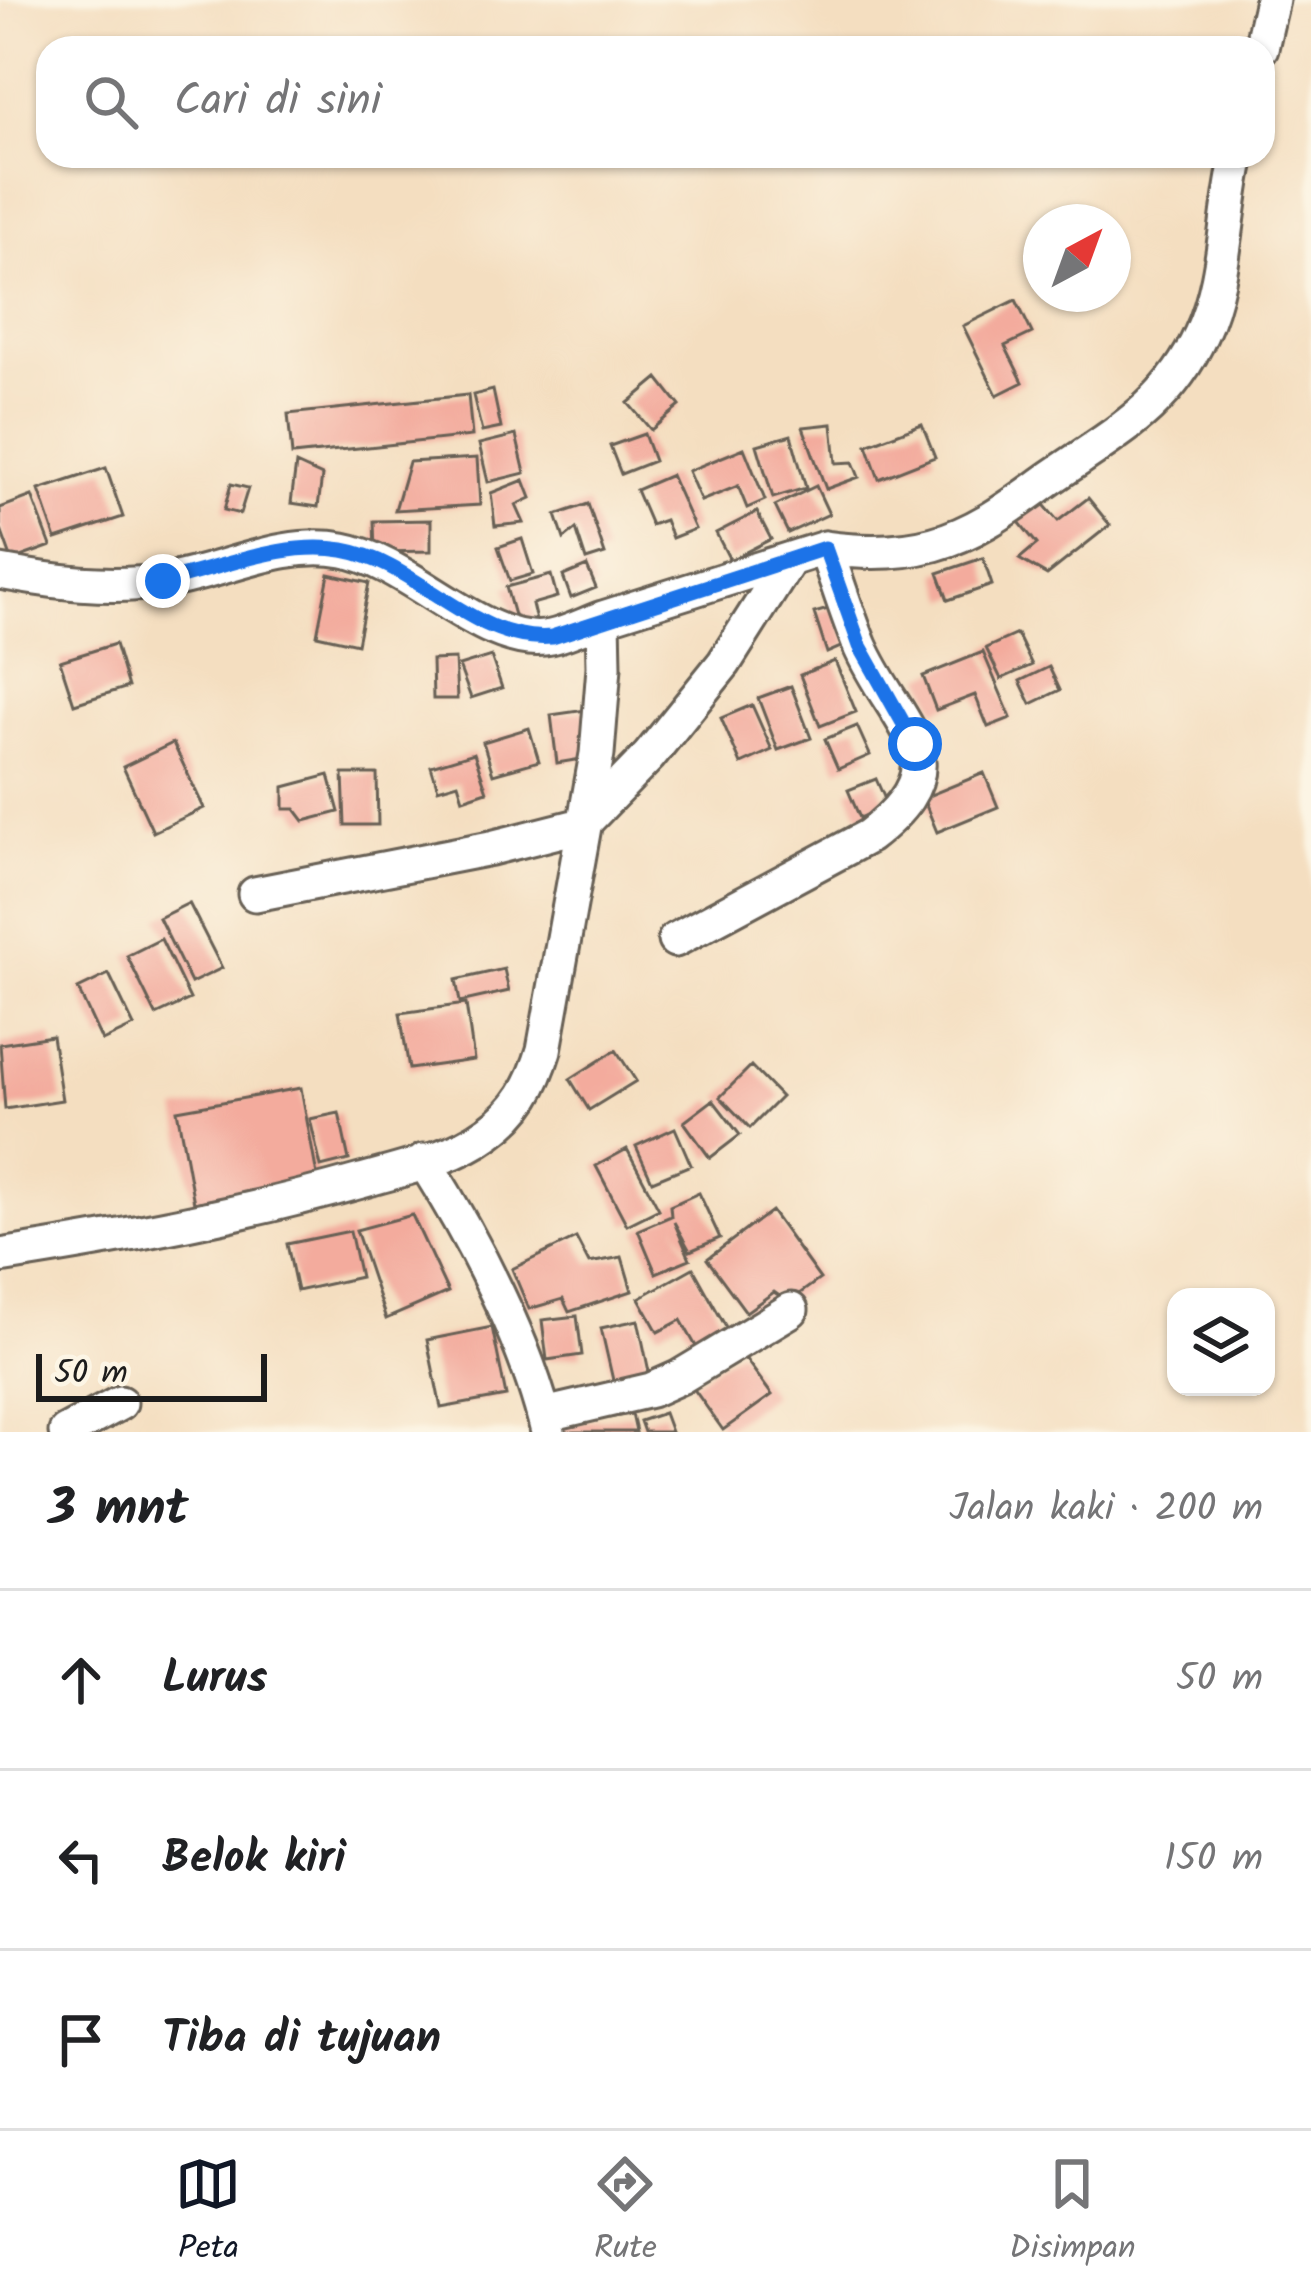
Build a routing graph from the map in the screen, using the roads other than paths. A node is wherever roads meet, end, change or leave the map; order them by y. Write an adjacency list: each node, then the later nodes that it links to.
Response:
1 (1272, 0): 2 (street)
2 (1264, 36)
3 (1236, 168): 4 (street)
4 (825, 548): 5 (street); 10 (street)
5 (790, 559): 7 (street); 8 (street)
6 (0, 572): 7 (street)
7 (603, 618): 8 (street)
8 (582, 825): 9 (street); 11 (street)
9 (255, 894)
10 (675, 940)
11 (424, 1161): 12 (street); 15 (street)
12 (0, 1256)
13 (791, 1310): 15 (street)
14 (120, 1403): 16 (street)
15 (546, 1423)
16 (67, 1432)

